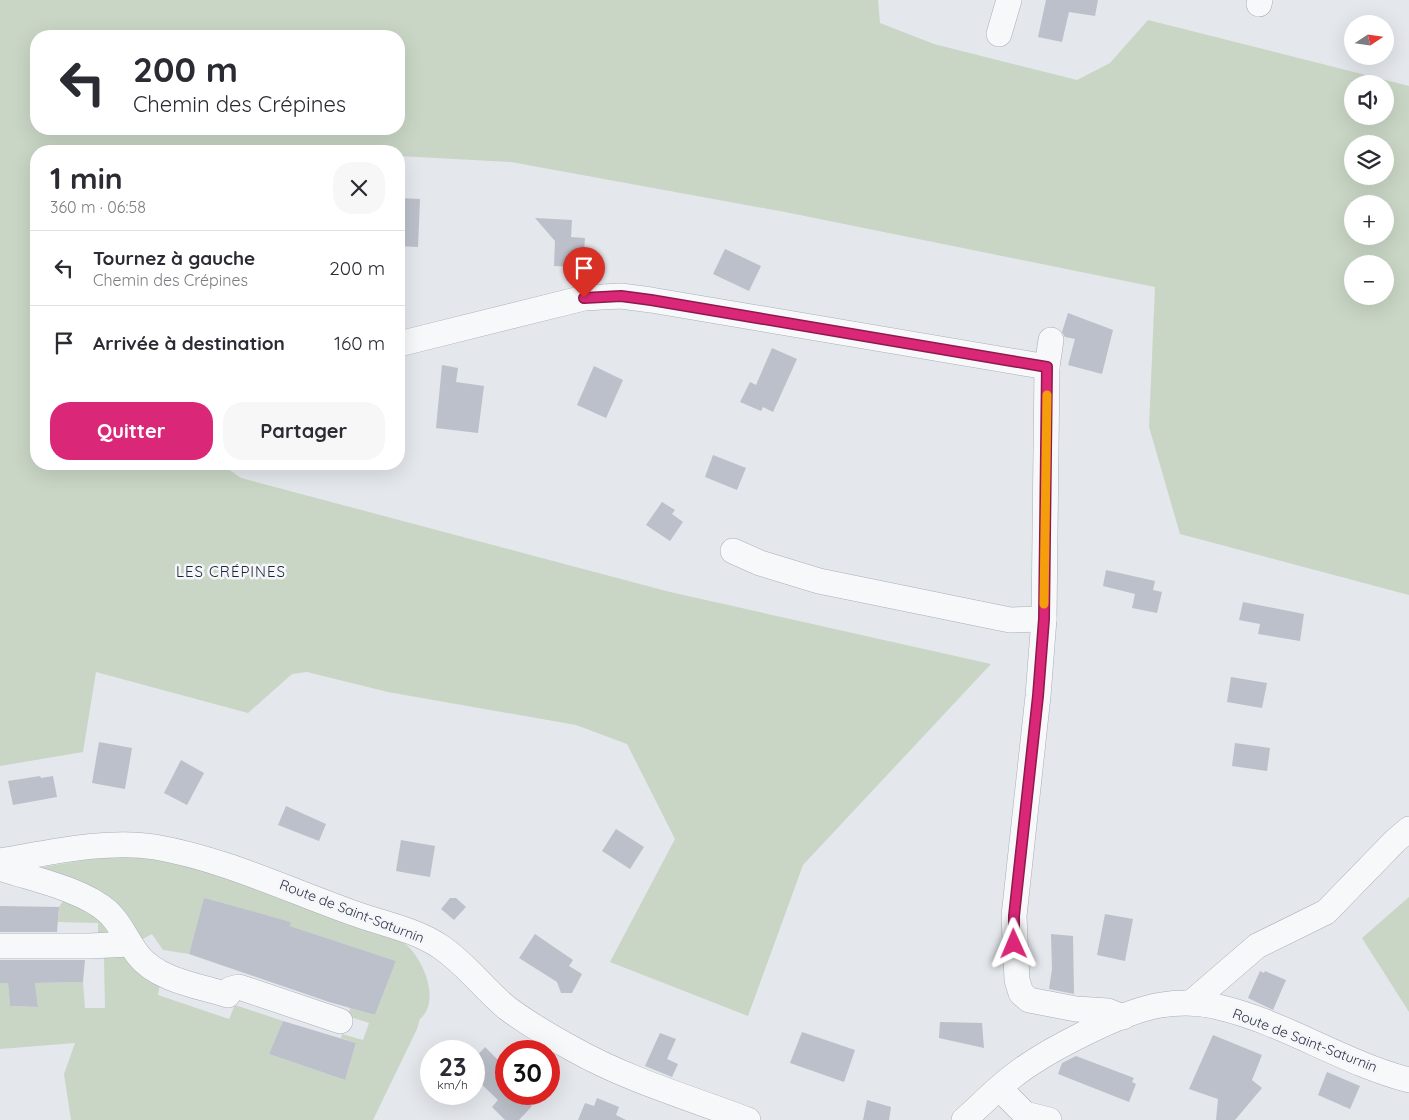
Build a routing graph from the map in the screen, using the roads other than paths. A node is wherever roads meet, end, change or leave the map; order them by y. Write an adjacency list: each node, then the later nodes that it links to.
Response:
1 (1009, 0): 2 (street)
2 (999, 34)
3 (1051, 340): 5 (street)
4 (405, 343): 5 (street)
5 (1047, 367): 7 (street)
6 (733, 551): 7 (street)
7 (1044, 619): 14 (street)
8 (1409, 829): 13 (street)
9 (0, 861): 18 (street, Route de Saint-Saturnin)
10 (0, 868): 11 (street)
11 (130, 944): 12 (street); 15 (street)
12 (0, 946)
13 (1192, 1002): 14 (street, Route de Saint-Saturnin); 16 (street, Route de Saint-Saturnin)
14 (1123, 1017): 17 (street, Route de Saint-Saturnin)
15 (340, 1021)
16 (1409, 1080)
17 (999, 1088): 19 (street, Route de Saint-Saturnin); 20 (street)
18 (748, 1120)
19 (964, 1120)
20 (1049, 1120)

